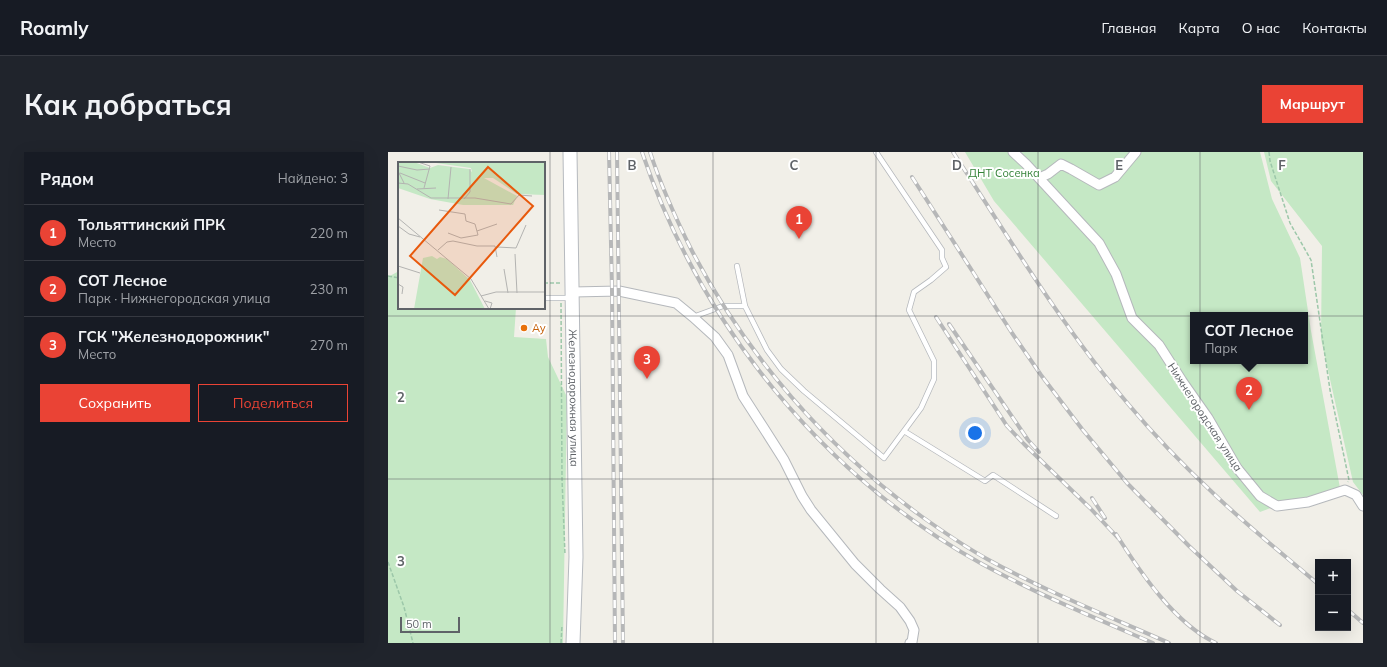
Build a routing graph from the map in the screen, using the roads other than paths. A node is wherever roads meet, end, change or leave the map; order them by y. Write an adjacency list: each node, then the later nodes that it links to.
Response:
1 (570, 152): 7 (main road, Железнодорожная улица)
2 (876, 152): 11 (lane)
3 (1013, 152): 5 (street, Нижнегородская улица)
4 (1136, 152): 5 (street)
5 (1039, 178): 12 (street, Нижнегородская улица)
6 (737, 266): 9 (lane)
7 (570, 291): 8 (lane); 10 (street); 15 (main road, Железнодорожная улица)
8 (545, 298)
9 (746, 306): 10 (lane); 11 (lane)
10 (694, 317): 14 (street)
11 (904, 431): 13 (lane)
12 (1363, 506)
13 (1056, 516)
14 (912, 642)
15 (573, 643)

